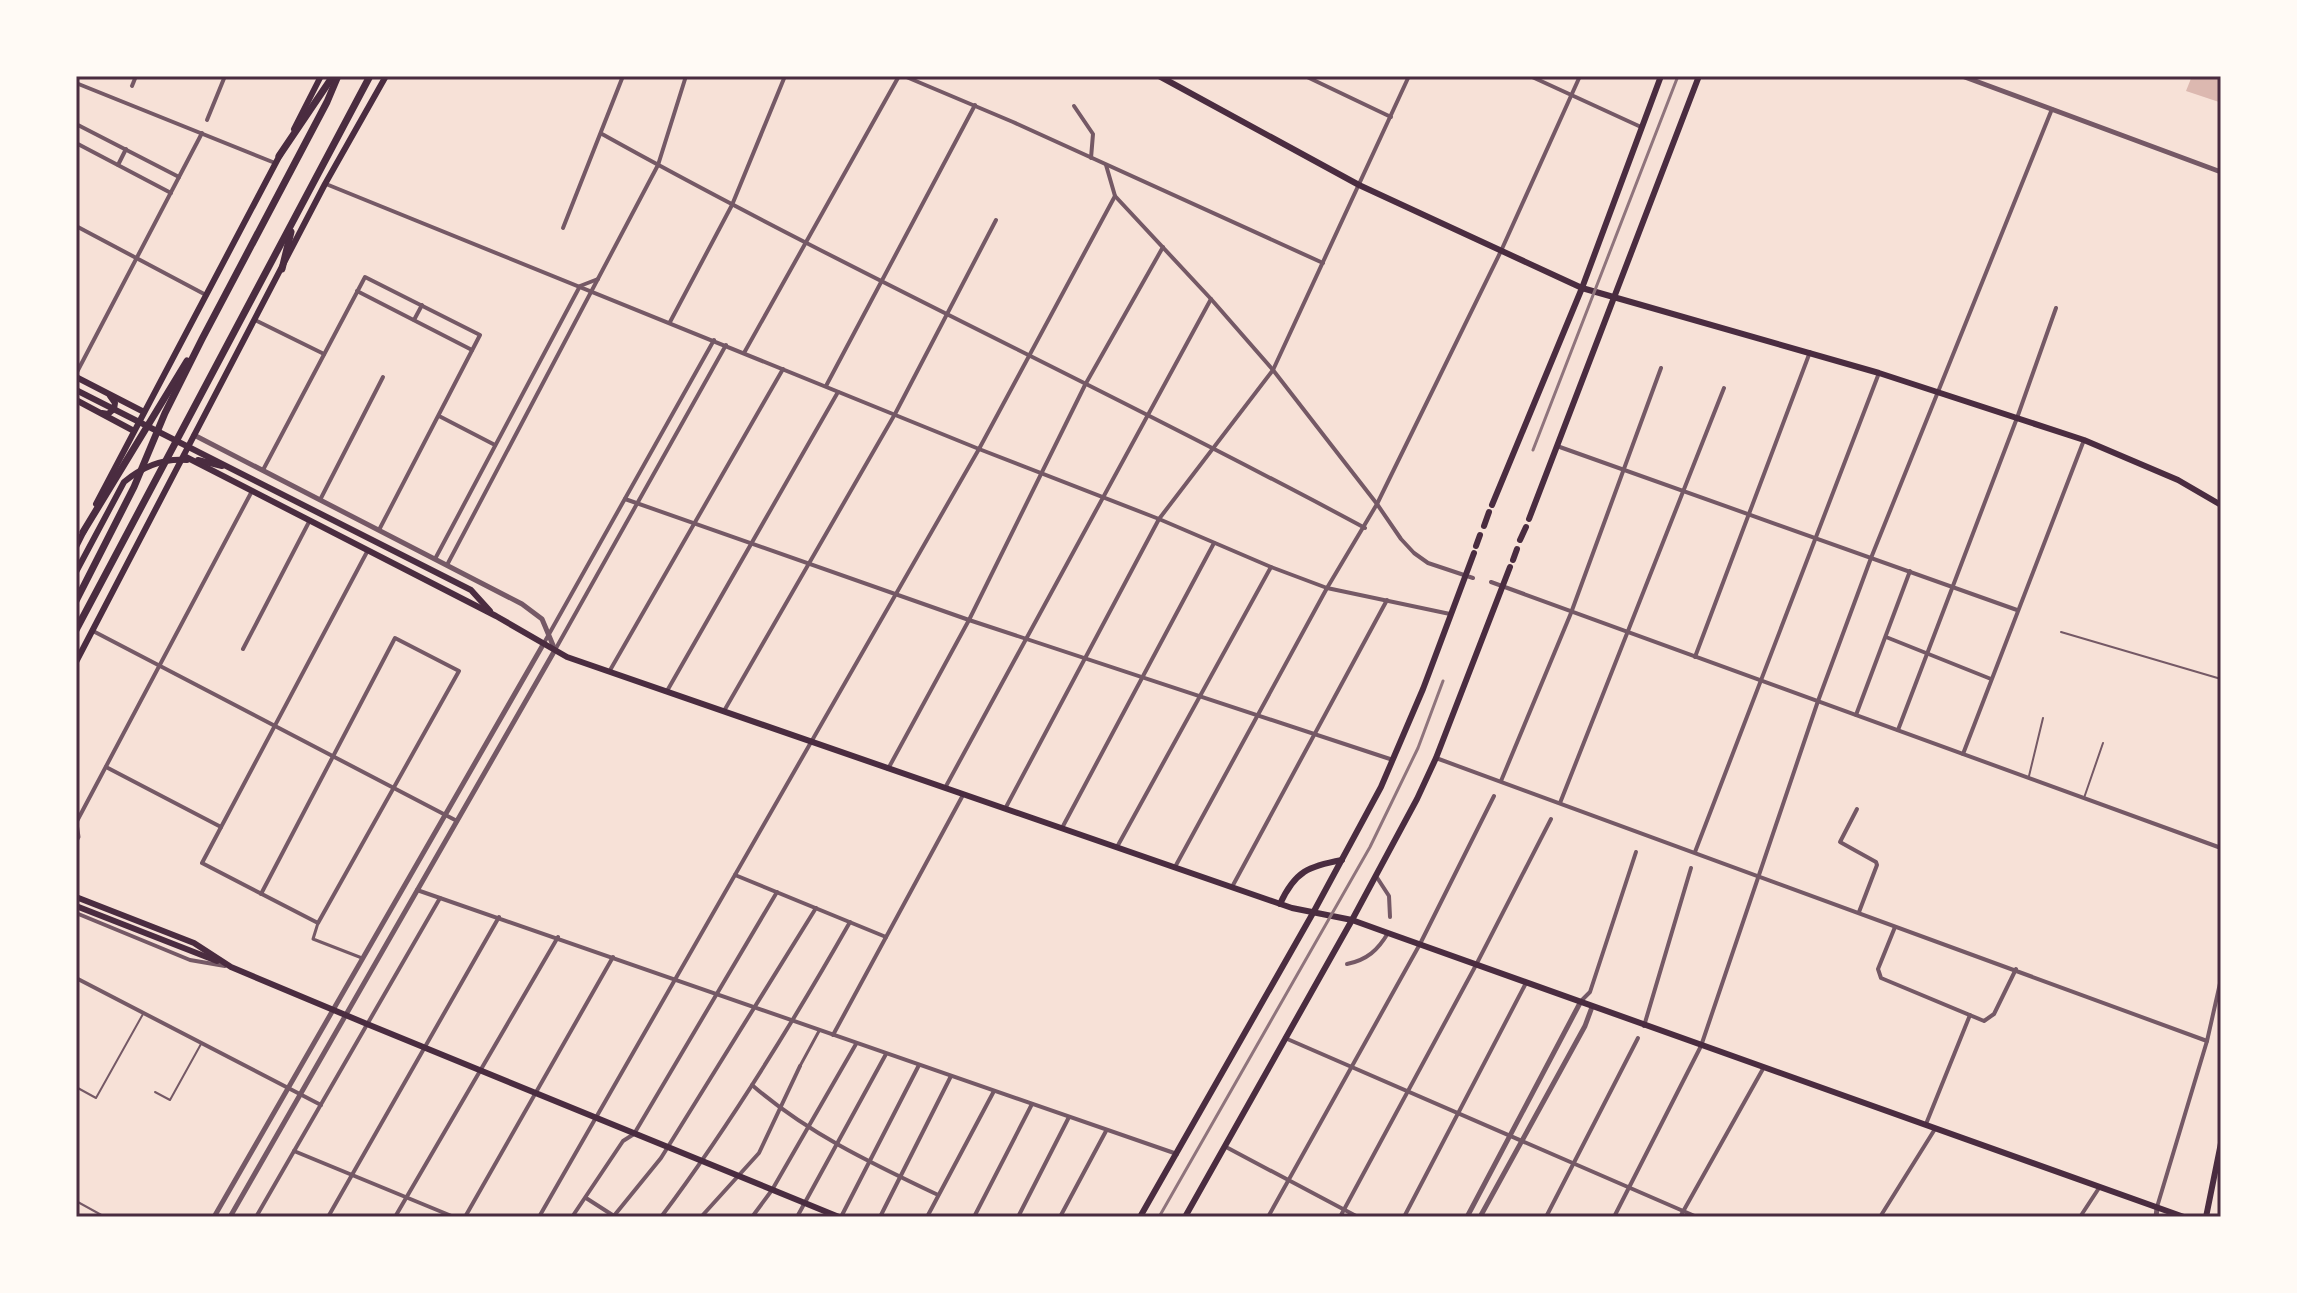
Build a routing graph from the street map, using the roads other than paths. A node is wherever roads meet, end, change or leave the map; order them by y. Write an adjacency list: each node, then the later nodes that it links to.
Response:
1 (136, 76): 20 (street)
2 (225, 76): 26 (street)
3 (321, 76): 34 (main road)
4 (335, 76): 34 (highway); 70 (highway)
5 (370, 76): 40 (highway)
6 (386, 76): 41 (main road)
7 (623, 76): 30 (street)
8 (686, 76): 36 (street)
9 (785, 76): 45 (street)
10 (902, 76): 22 (street); 49 (street)
11 (1159, 76): 42 (main road)
12 (1305, 76): 25 (street)
13 (1409, 76): 25 (street)
14 (1530, 76): 21 (street)
15 (1580, 76): 21 (street)
16 (1661, 76): 28 (main road)
17 (1699, 76): 62 (main road)
18 (1962, 76): 24 (street)
19 (76, 83): 29 (street)
20 (132, 86)
21 (1572, 95): 28 (street); 51 (street)
22 (975, 105): 33 (street); 56 (street)
23 (1074, 106): 33 (street)
24 (2052, 109): 38 (street); 89 (street)
25 (1391, 117): 42 (street)
26 (207, 120)
27 (76, 124): 32 (street)
28 (1642, 128): 58 (main road)
29 (202, 133): 34 (street); 39 (street)
30 (602, 134): 36 (street); 48 (street)
31 (76, 143): 35 (street)
32 (126, 149): 35 (street); 39 (street)
33 (1091, 158): 37 (street)
34 (277, 160): 61 (main road)
35 (118, 165): 43 (street)
36 (658, 165): 45 (street); 55 (street)
37 (1106, 165): 44 (street); 53 (street)
38 (2221, 172)
39 (179, 177): 43 (street)
40 (314, 179): 54 (highway); 158 (highway)
41 (325, 184): 54 (main road); 57 (street)
42 (1359, 185): 51 (main road); 53 (street)
43 (171, 193): 52 (street)
44 (1115, 196): 50 (street); 77 (street)
45 (732, 205): 49 (street); 69 (street)
46 (996, 220): 66 (street)
47 (76, 226): 52 (street)
48 (563, 228)
49 (807, 241): 56 (street); 75 (street)
50 (1163, 247): 63 (street); 84 (street)
51 (1501, 251): 58 (main road); 118 (street)
52 (137, 258): 61 (street); 82 (street)
53 (1323, 263): 80 (street)
54 (282, 269): 67 (main road)
55 (598, 279): 57 (street); 60 (street)
56 (882, 281): 66 (street); 85 (street)
57 (580, 286): 60 (street); 92 (street)
58 (1582, 288): 62 (main road); 125 (main road)
59 (357, 291): 64 (street); 68 (street); 76 (street)
60 (593, 291): 69 (street); 93 (street)
61 (206, 295): 95 (main road)
62 (1614, 297): 74 (main road); 104 (main road)
63 (1211, 299): 80 (street); 97 (street)
64 (422, 305): 68 (street); 73 (street)
65 (2056, 308): 99 (street)
66 (947, 314): 77 (street); 96 (street)
67 (255, 320): 76 (street); 101 (main road)
68 (414, 320): 73 (street)
69 (670, 322): 71 (street)
70 (202, 339): 129 (highway); 152 (highway)
71 (714, 340): 72 (street); 115 (street)
72 (726, 345): 75 (street); 117 (street)
73 (473, 350): 98 (street)
74 (1810, 352): 81 (main road); 120 (street)
75 (744, 353): 79 (street)
76 (324, 354): 108 (street)
77 (1030, 356): 84 (street); 106 (street)
78 (1661, 368): 109 (street)
79 (783, 369): 85 (street); 124 (street)
80 (1273, 370): 105 (street); 118 (street)
81 (1879, 373): 89 (main road); 131 (street)
82 (76, 376): 90 (main road)
83 (383, 377): 116 (street)
84 (1085, 385): 97 (street); 110 (street)
85 (826, 386): 88 (street)
86 (1724, 388): 113 (street)
87 (76, 390): 111 (main road)
88 (839, 391): 96 (street); 134 (street)
89 (1938, 391): 99 (main road); 138 (street)
90 (107, 393): 94 (main road); 95 (main road)
91 (76, 400): 94 (main road)
92 (519, 401): 93 (street); 103 (street)
93 (531, 407): 141 (street)
94 (99, 412): 100 (main road)
95 (144, 412): 100 (main road)
96 (895, 414): 106 (street); 140 (street)
97 (1147, 414): 105 (street); 114 (street)
98 (439, 416): 103 (street); 128 (street)
99 (2017, 418): 102 (main road); 148 (street)
100 (134, 431): 129 (main road)
101 (194, 435): 107 (main road); 108 (street)
102 (2084, 440): 119 (main road); 153 (street)
103 (495, 445): 139 (street)
104 (1557, 446): 109 (street); 122 (main road)
105 (1215, 447): 121 (street); 127 (street)
106 (979, 449): 110 (street); 150 (street)
107 (184, 456): 112 (main road); 159 (main road)
108 (263, 470): 116 (street)
109 (1624, 470): 113 (street); 154 (street)
110 (1042, 473): 114 (street); 157 (street)
111 (248, 476): 144 (main road); 156 (main road)
112 (252, 491): 123 (main road); 172 (street)
113 (1684, 491): 120 (street); 162 (street)
114 (1103, 498): 121 (street); 164 (street)
115 (625, 499): 117 (street); 161 (street)
116 (320, 500): 128 (street)
117 (638, 503): 124 (street); 167 (street)
118 (1377, 504): 127 (street); 145 (street)
119 (2221, 505)
120 (1748, 514): 131 (street); 169 (street)
121 (1159, 519): 133 (street); 170 (street)
122 (1529, 519)
123 (310, 520): 137 (main road); 166 (street)
124 (695, 523): 134 (street); 173 (street)
125 (1484, 526)
126 (1526, 527): 132 (main road)
127 (1365, 528): 149 (street)
128 (379, 530): 139 (street)
129 (83, 532): 135 (main road)
130 (1480, 535): 145 (main road)
131 (1814, 537): 138 (street); 177 (street)
132 (1520, 540)
133 (1214, 543): 142 (street); 174 (street)
134 (752, 544): 140 (street); 178 (street)
135 (76, 547)
136 (1517, 549): 147 (main road)
137 (368, 550): 156 (main road); 185 (street)
138 (1871, 558): 143 (street); 180 (street)
139 (435, 559): 141 (street)
140 (810, 563): 150 (street); 181 (street)
141 (447, 565): 161 (street)
142 (1271, 567): 149 (street); 179 (street)
143 (1910, 571): 148 (street); 163 (street)
144 (76, 572)
145 (1469, 577): 155 (main road)
146 (1491, 582): 147 (street)
147 (1503, 586): 154 (street); 192 (main road)
148 (1951, 586): 153 (street); 168 (street)
149 (1327, 588): 151 (street); 183 (street)
150 (898, 593): 157 (street); 188 (street)
151 (1387, 600): 155 (street); 187 (street)
152 (76, 601)
153 (2017, 610): 175 (street)
154 (1571, 613): 162 (street); 197 (street)
155 (1450, 614): 193 (main road)
156 (496, 616): 165 (main road)
157 (969, 620): 164 (street); 195 (street)
158 (76, 630)
159 (93, 631): 171 (main road); 172 (street)
160 (2061, 632): 176 (lane)
161 (550, 633): 165 (street); 167 (street)
162 (1627, 633): 169 (street); 203 (street)
163 (1886, 637): 168 (street); 182 (street)
164 (1028, 639): 170 (street); 199 (street)
165 (544, 643): 167 (main road); 206 (street)
166 (243, 649)
167 (555, 650): 173 (main road); 208 (street)
168 (1926, 653): 175 (street); 186 (street)
169 (1695, 657): 177 (street)
170 (1084, 658): 174 (street); 204 (street)
171 (76, 662)
172 (159, 666): 185 (street); 194 (street)
173 (609, 672): 178 (main road)
174 (1143, 677): 179 (street); 211 (street)
175 (1991, 679): 190 (street)
176 (2221, 679)
177 (1761, 680): 180 (street); 216 (street)
178 (667, 691): 181 (main road)
179 (1202, 697): 183 (street); 213 (street)
180 (1818, 701): 182 (street); 221 (street)
181 (724, 711): 188 (main road)
182 (1856, 715): 186 (street)
183 (1259, 716): 187 (street); 218 (street)
184 (2043, 718): 196 (lane)
185 (275, 726): 191 (street); 210 (street)
186 (1898, 730): 190 (street)
187 (1316, 735): 193 (street); 223 (street)
188 (811, 742): 195 (main road); 220 (street)
189 (2103, 743): 202 (lane)
190 (1963, 754): 196 (street)
191 (333, 756): 198 (street); 198 (street); 226 (street)
192 (1436, 758): 197 (street); 222 (main road)
193 (1393, 760): 217 (main road)
194 (106, 767): 209 (street); 210 (street)
195 (888, 769): 199 (main road)
196 (2028, 778): 202 (street)
197 (1501, 781): 203 (street)
198 (395, 788): 206 (street); 239 (street)
199 (945, 788): 200 (main road)
200 (964, 795): 204 (main road); 243 (street)
201 (1494, 796): 244 (street)
202 (2084, 798): 214 (street)
203 (1560, 803): 216 (street)
204 (1005, 809): 211 (main road)
205 (1857, 809): 232 (street)
206 (445, 814): 208 (street); 246 (street)
207 (1551, 819): 248 (street)
208 (457, 821): 224 (street)
209 (76, 823): 212 (street)
210 (221, 827): 226 (street)
211 (1062, 828): 213 (main road)
212 (76, 843)
213 (1117, 847): 218 (main road)
214 (2221, 848)
215 (1636, 852): 255 (street)
216 (1695, 852): 221 (street)
217 (1342, 860): 229 (main road); 234 (main road)
218 (1175, 867): 223 (main road)
219 (1691, 868): 266 (street)
220 (735, 875): 225 (street); 253 (street)
221 (1758, 875): 232 (street); 274 (street)
222 (1376, 876): 236 (street); 237 (main road)
223 (1232, 887): 229 (main road)
224 (417, 890): 228 (street); 262 (street)
225 (777, 892): 231 (street); 256 (street)
226 (261, 894): 239 (street)
227 (76, 897): 249 (main road)
228 (440, 898): 235 (street); 265 (street)
229 (1280, 904): 234 (main road)
230 (76, 906): 249 (main road)
231 (816, 908): 238 (street); 260 (street)
232 (1859, 912): 240 (street)
233 (76, 913): 249 (street)
234 (1313, 913): 237 (main road); 309 (main road)
235 (499, 917): 242 (street); 275 (street)
236 (1390, 917)
237 (1352, 920): 241 (main road); 269 (main road)
238 (850, 922): 243 (street); 264 (street)
239 (318, 923): 246 (street)
240 (1895, 926): 250 (street); 263 (street)
241 (1388, 933): 244 (main road); 247 (street)
242 (558, 937): 245 (street); 281 (street)
243 (886, 937): 268 (street)
244 (1420, 944): 248 (main road); 278 (street)
245 (613, 957): 253 (street); 290 (street)
246 (363, 958): 259 (street)
247 (1347, 964)
248 (1476, 965): 254 (main road); 286 (street)
249 (231, 967): 259 (main road)
250 (2016, 969): 263 (street); 271 (street)
251 (76, 978): 261 (street)
252 (2221, 979): 271 (street)
253 (675, 980): 256 (street); 296 (street)
254 (1526, 983): 257 (main road); 294 (street)
255 (1590, 992): 257 (street); 258 (street)
256 (716, 995): 260 (street); 301 (street)
257 (1580, 1003): 258 (main road); 302 (street)
258 (1592, 1007): 266 (main road); 303 (street)
259 (334, 1009): 262 (main road); 285 (street)
260 (755, 1009): 264 (street); 307 (street)
261 (144, 1013): 272 (street); 284 (lane)
262 (346, 1015): 265 (main road); 289 (street)
263 (1970, 1015): 297 (street)
264 (793, 1022): 267 (street); 283 (street)
265 (367, 1024): 275 (main road); 292 (street)
266 (1644, 1026): 274 (main road)
267 (819, 1030): 268 (street); 279 (street)
268 (833, 1035): 273 (street)
269 (1285, 1038): 278 (street); 306 (main road)
270 (1638, 1038): 312 (street)
271 (2207, 1041): 325 (street)
272 (202, 1043): 285 (street); 288 (lane)
273 (856, 1043): 276 (street); 298 (street)
274 (1701, 1046): 280 (main road); 317 (street)
275 (424, 1048): 281 (main road); 313 (street)
276 (886, 1054): 277 (street); 305 (street)
277 (919, 1065): 282 (street); 311 (street)
278 (1352, 1065): 286 (street); 316 (street)
279 (800, 1066): 293 (street)
280 (1764, 1067): 297 (main road); 327 (street)
281 (482, 1071): 290 (main road); 321 (street)
282 (952, 1076): 287 (street); 315 (street)
283 (752, 1085): 293 (street); 310 (street)
284 (76, 1087)
285 (289, 1088): 289 (street); 330 (street)
286 (1409, 1090): 294 (street); 326 (street)
287 (994, 1091): 291 (street); 320 (street)
288 (155, 1092)
289 (300, 1094): 292 (street); 331 (street)
290 (536, 1095): 296 (main road); 336 (street)
291 (1032, 1104): 295 (street); 346 (street)
292 (321, 1105): 308 (street)
293 (780, 1110): 298 (street); 314 (street)
294 (1460, 1114): 302 (street); 354 (street)
295 (1069, 1117): 300 (street); 347 (street)
296 (596, 1118): 301 (main road); 337 (street)
297 (1925, 1125): 299 (main road)
298 (808, 1128): 305 (street); 319 (street)
299 (1935, 1129): 318 (main road); 361 (street)
300 (1106, 1130): 309 (street); 348 (street)
301 (634, 1134): 307 (main road); 322 (street)
302 (1510, 1136): 303 (street); 355 (street)
303 (1521, 1141): 312 (street); 356 (street)
304 (2221, 1143): 365 (main road)
305 (839, 1144): 311 (street); 324 (street)
306 (1224, 1146): 316 (street); 350 (main road)
307 (668, 1147): 310 (main road); 328 (street)
308 (294, 1151): 313 (street); 332 (street)
309 (1177, 1154): 349 (main road)
310 (703, 1161): 314 (main road); 339 (street)
311 (869, 1161): 315 (street); 343 (street)
312 (1575, 1164): 317 (street); 357 (street)
313 (353, 1175): 321 (street); 333 (street)
314 (738, 1176): 319 (main road); 340 (street)
315 (900, 1177): 320 (street); 344 (street)
316 (1288, 1180): 326 (street); 351 (street)
317 (1629, 1188): 327 (street); 358 (street)
318 (2099, 1188): 325 (main road); 362 (street)
319 (772, 1190): 324 (main road); 341 (street)
320 (938, 1195): 345 (street)
321 (407, 1196): 334 (street); 335 (street)
322 (586, 1198): 328 (street); 338 (street)
323 (76, 1201): 329 (lane)
324 (806, 1204): 342 (street); 343 (main road)
325 (2157, 1208): 363 (street); 364 (main road)
326 (1344, 1210): 352 (street); 353 (street)
327 (1684, 1211): 359 (street); 360 (street)
328 (614, 1216)
329 (105, 1217)
330 (214, 1217)
331 (230, 1217)
332 (256, 1217)
333 (328, 1217)
334 (395, 1217)
335 (454, 1217)
336 (465, 1217)
337 (539, 1217)
338 (572, 1217)
339 (661, 1217)
340 (701, 1217)
341 (752, 1217)
342 (797, 1217)
343 (840, 1217)
344 (880, 1217)
345 (927, 1217)
346 (974, 1217)
347 (1018, 1217)
348 (1060, 1217)
349 (1140, 1217)
350 (1185, 1217)
351 (1268, 1217)
352 (1340, 1217)
353 (1358, 1217)
354 (1404, 1217)
355 (1467, 1217)
356 (1480, 1217)
357 (1546, 1217)
358 (1614, 1217)
359 (1680, 1217)
360 (1697, 1217)
361 (1880, 1217)
362 (2080, 1217)
363 (2156, 1217)
364 (2184, 1217)
365 (2206, 1217)

